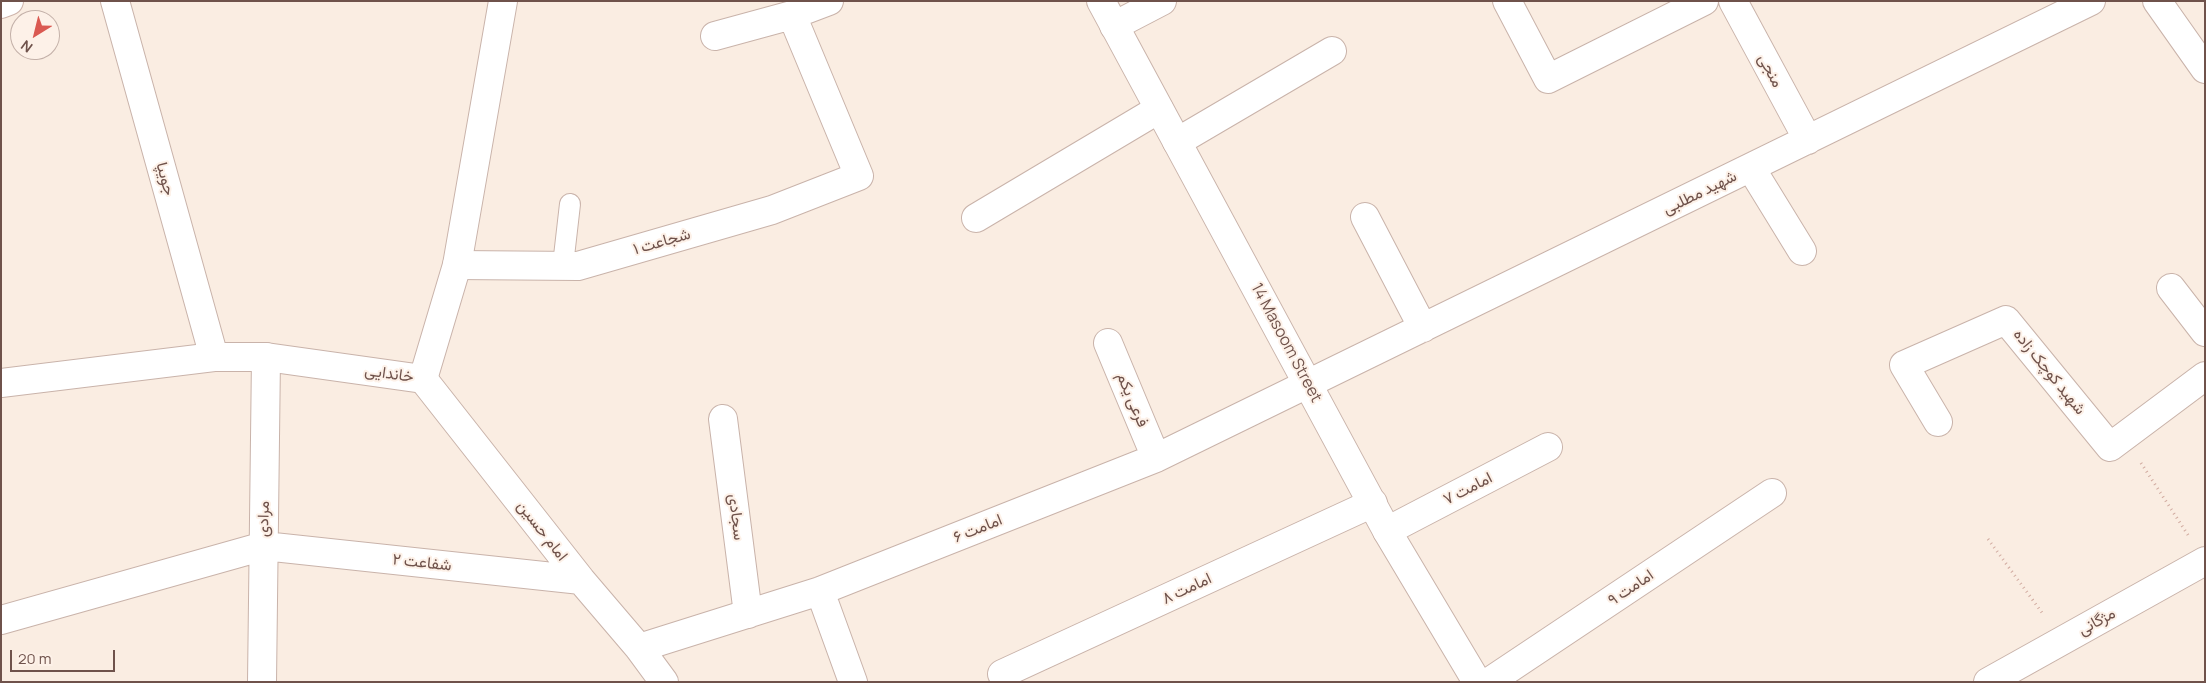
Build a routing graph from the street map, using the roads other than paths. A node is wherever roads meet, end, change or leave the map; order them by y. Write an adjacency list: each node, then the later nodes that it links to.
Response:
1 (9, 1): 12 (street)
2 (116, 1): 32 (street, جویپا)
3 (503, 1): 26 (street, خاندایی)
4 (829, 1): 13 (street)
5 (1101, 1): 14 (street, 14 Masoom Street)
6 (1162, 1): 14 (street)
7 (1507, 1): 8 (street)
8 (1704, 1)
9 (1733, 1): 19 (street, منجی)
10 (2091, 1): 19 (street, شهید مطلبی)
11 (2157, 1): 17 (street)
12 (1, 4)
13 (792, 15): 15 (street); 27 (street, شجاعت ۱)
14 (1114, 26): 18 (street, 14 Masoom Street)
15 (715, 36)
16 (1332, 52): 20 (street)
17 (2205, 69)
18 (1159, 109): 20 (street, 14 Masoom Street); 24 (street)
19 (1808, 140): 21 (street, شهید مطلبی)
20 (1177, 142): 37 (street, 14 Masoom Street)
21 (1751, 168): 25 (street); 29 (street, شهید مطلبی)
22 (570, 204): 27 (lane)
23 (1365, 217): 29 (street)
24 (976, 218)
25 (1802, 251)
26 (457, 265): 27 (street, شجاعت ۱); 35 (street, خاندایی)
27 (563, 266)
28 (2171, 288): 30 (street)
29 (1423, 328): 37 (street, شهید مطلبی)
30 (2205, 332)
31 (1108, 343): 41 (street, فرعی یکم)
32 (214, 357): 33 (street, خاندایی); 36 (street, خاندایی)
33 (266, 357): 35 (street, خاندایی); 45 (street, مرادی)
34 (2205, 376): 39 (street, شهید کوچک زاده)
35 (423, 379): 47 (street, امام حسین)
36 (1, 383)
37 (1308, 385): 41 (street, امامت ۶); 43 (street, 14 Masoom Street)
38 (723, 419): 49 (street, سجادی)
39 (1938, 422)
40 (1548, 447): 44 (street, امامت ۷)
41 (1156, 458): 48 (street, امامت ۶)
42 (1772, 493): 57 (street, امامت ۹)
43 (1372, 503): 44 (street, 14 Masoom Street); 52 (street, امامت ۸)
44 (1387, 531): 56 (street, 14 Masoom Street)
45 (264, 546): 47 (street, شفاعت ۲); 50 (street); 53 (street, مرادی)
46 (2204, 561): 58 (street, مژگانی)
47 (581, 580): 51 (street, امام حسین)
48 (820, 591): 49 (street, امامت ۶); 55 (street)
49 (748, 614): 51 (street, امامت ۶)
50 (1, 620)
51 (639, 648): 54 (street, امام حسین)
52 (1002, 674)
53 (262, 682)
54 (664, 682)
55 (853, 682)
56 (1477, 682)
57 (1489, 682)
58 (1988, 682)

